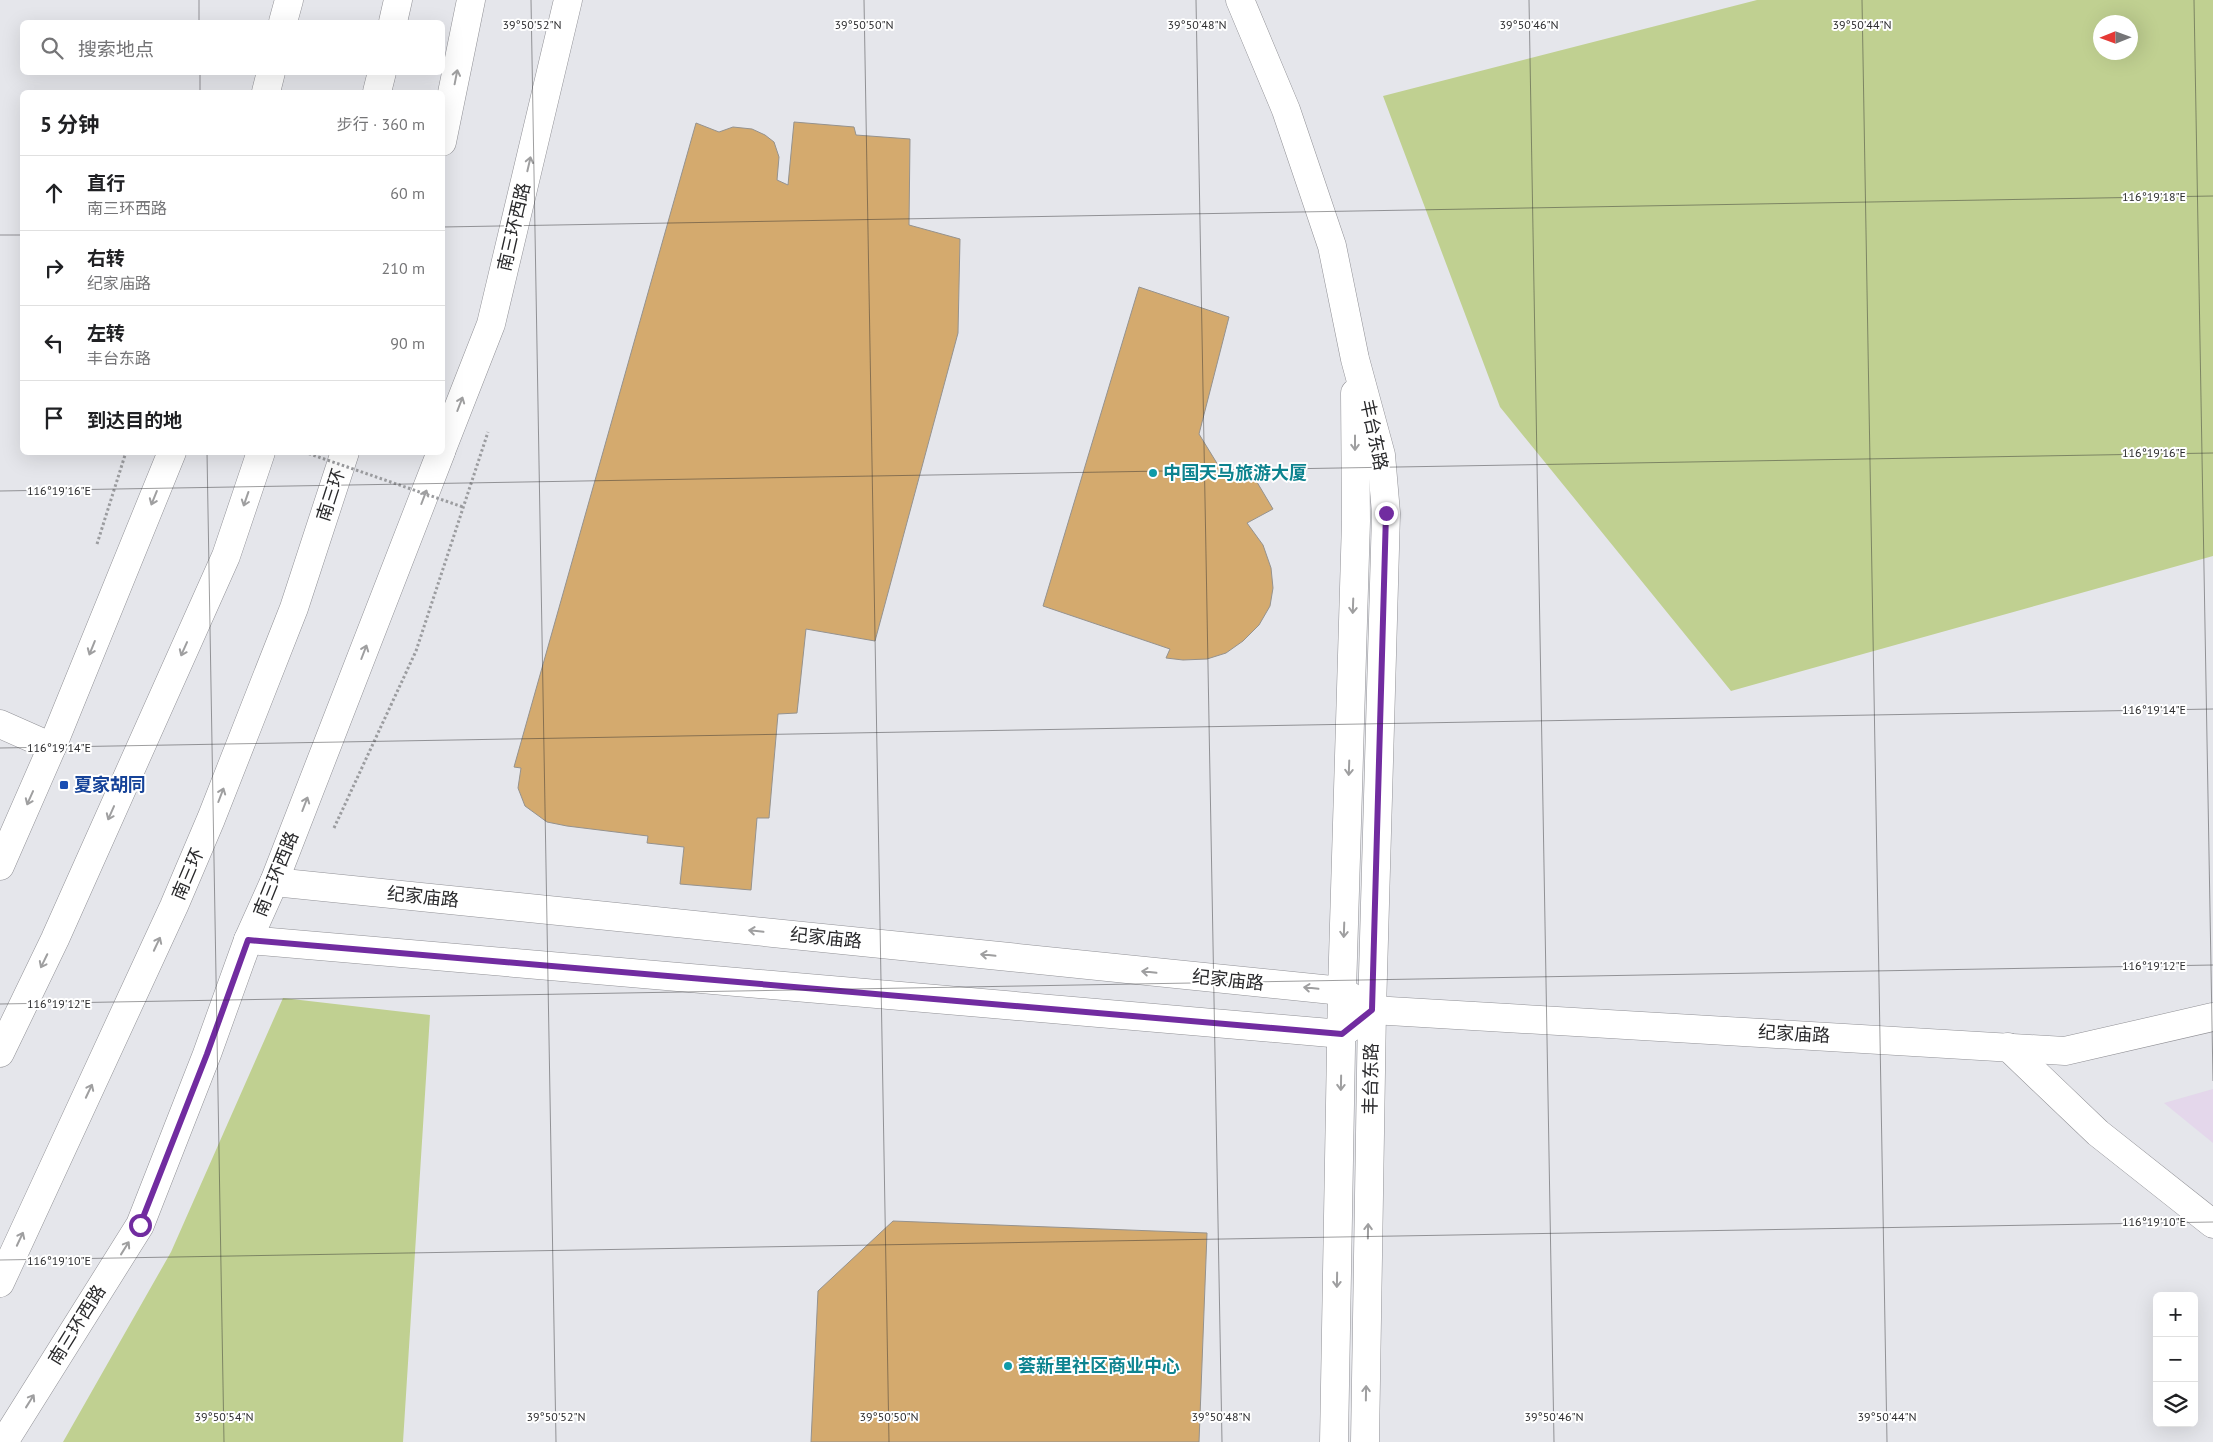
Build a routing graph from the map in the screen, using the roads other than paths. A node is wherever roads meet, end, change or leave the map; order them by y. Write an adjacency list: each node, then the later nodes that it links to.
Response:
1 (288, 0): 6 (main road)
2 (398, 0): 7 (main road)
3 (471, 0): 12 (main road, one-way to 3)
4 (568, 0): 14 (main road, 南三环西路, one-way to 4)
5 (1240, 0): 13 (main road, 丰台东路)
6 (283, 20)
7 (393, 20)
8 (270, 75): 10 (main road)
9 (381, 75): 11 (main road)
10 (266, 90)
11 (378, 90)
12 (445, 127)
13 (1355, 359): 24 (main road, 丰台东路, one-way to 24); 25 (main road, 丰台东路)
14 (445, 443)
15 (171, 455): 20 (main road, one-way to 20)
16 (261, 455): 29 (main road, one-way to 29)
17 (344, 455): 31 (main road, 南三环, one-way to 17)
18 (440, 455): 22 (main road, 南三环西路, one-way to 18)
19 (0, 724): 20 (main road)
20 (52, 748): 21 (main road, one-way to 21)
21 (0, 866)
22 (274, 882): 23 (main road, 南三环西路); 24 (main road, 纪家庙路, one-way to 22)
23 (248, 940): 27 (main road); 32 (main road, 南三环西路, one-way to 23)
24 (1342, 991): 25 (main road, 纪家庙路); 27 (main road, 丰台东路)
25 (1372, 1010): 27 (main road); 28 (main road, 纪家庙路); 34 (main road, 丰台东路, one-way to 25)
26 (2213, 1017): 28 (main road, 纪家庙路)
27 (1342, 1034): 33 (main road, 丰台东路, one-way to 33)
28 (2008, 1047): 30 (main road)
29 (0, 1053)
30 (2213, 1224)
31 (0, 1283)
32 (4, 1442)
33 (1334, 1442)
34 (1365, 1442)

